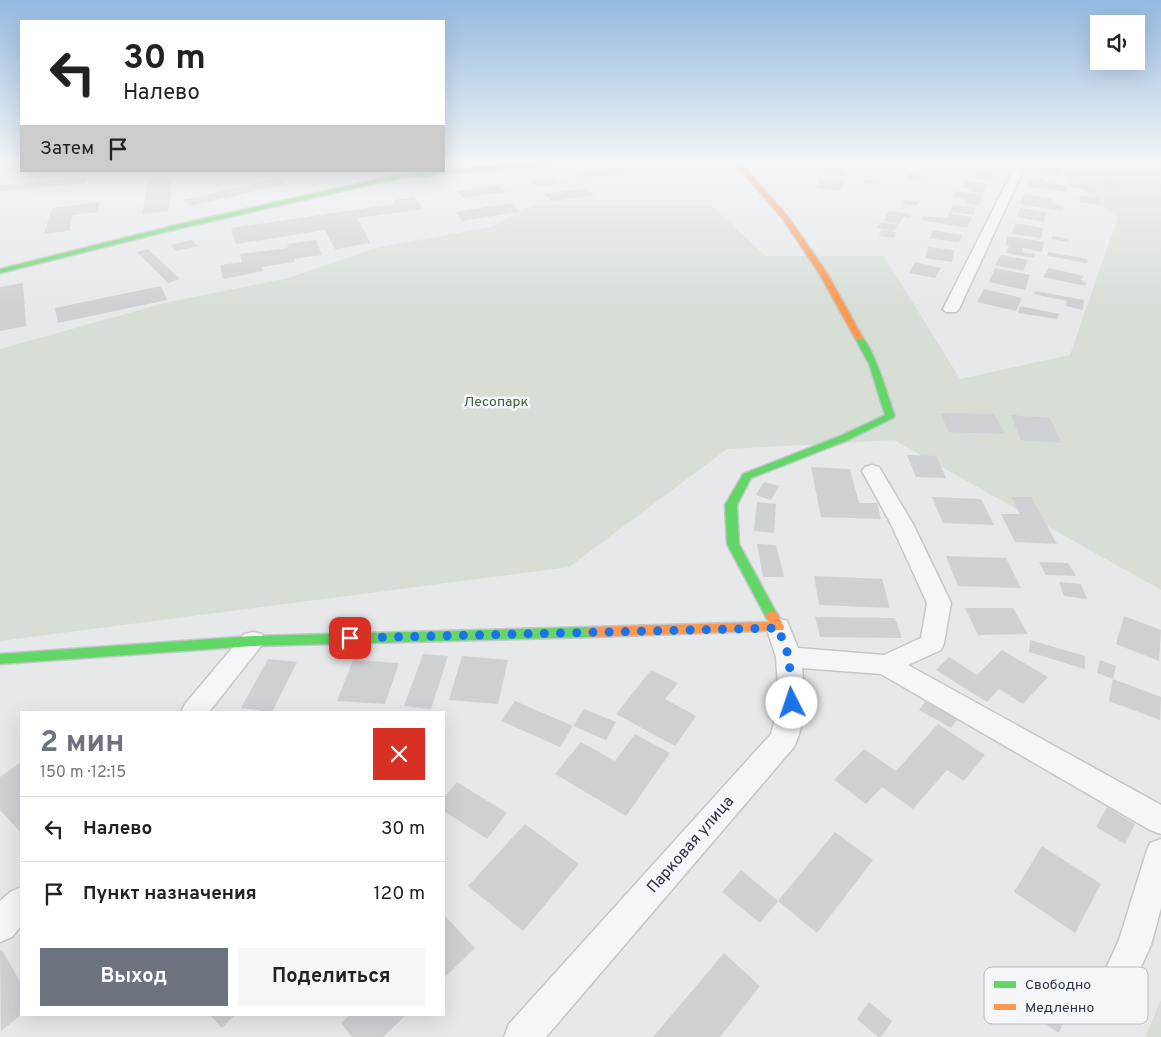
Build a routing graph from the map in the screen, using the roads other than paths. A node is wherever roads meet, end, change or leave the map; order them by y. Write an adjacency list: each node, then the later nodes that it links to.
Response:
1 (250, 210): 4 (street)
2 (779, 210): 7 (street)
3 (999, 210): 5 (street)
4 (0, 272)
5 (951, 309)
6 (872, 471): 11 (street)
7 (778, 628): 8 (street); 9 (street, Парковая улица)
8 (253, 640): 10 (street); 12 (street)
9 (789, 657): 11 (street); 18 (street, Парковая улица)
10 (0, 659)
11 (886, 665): 13 (street)
12 (195, 711)
13 (1161, 820)
14 (1161, 853): 17 (street)
15 (20, 904): 16 (street)
16 (0, 925)
17 (1123, 967)
18 (522, 1037)

